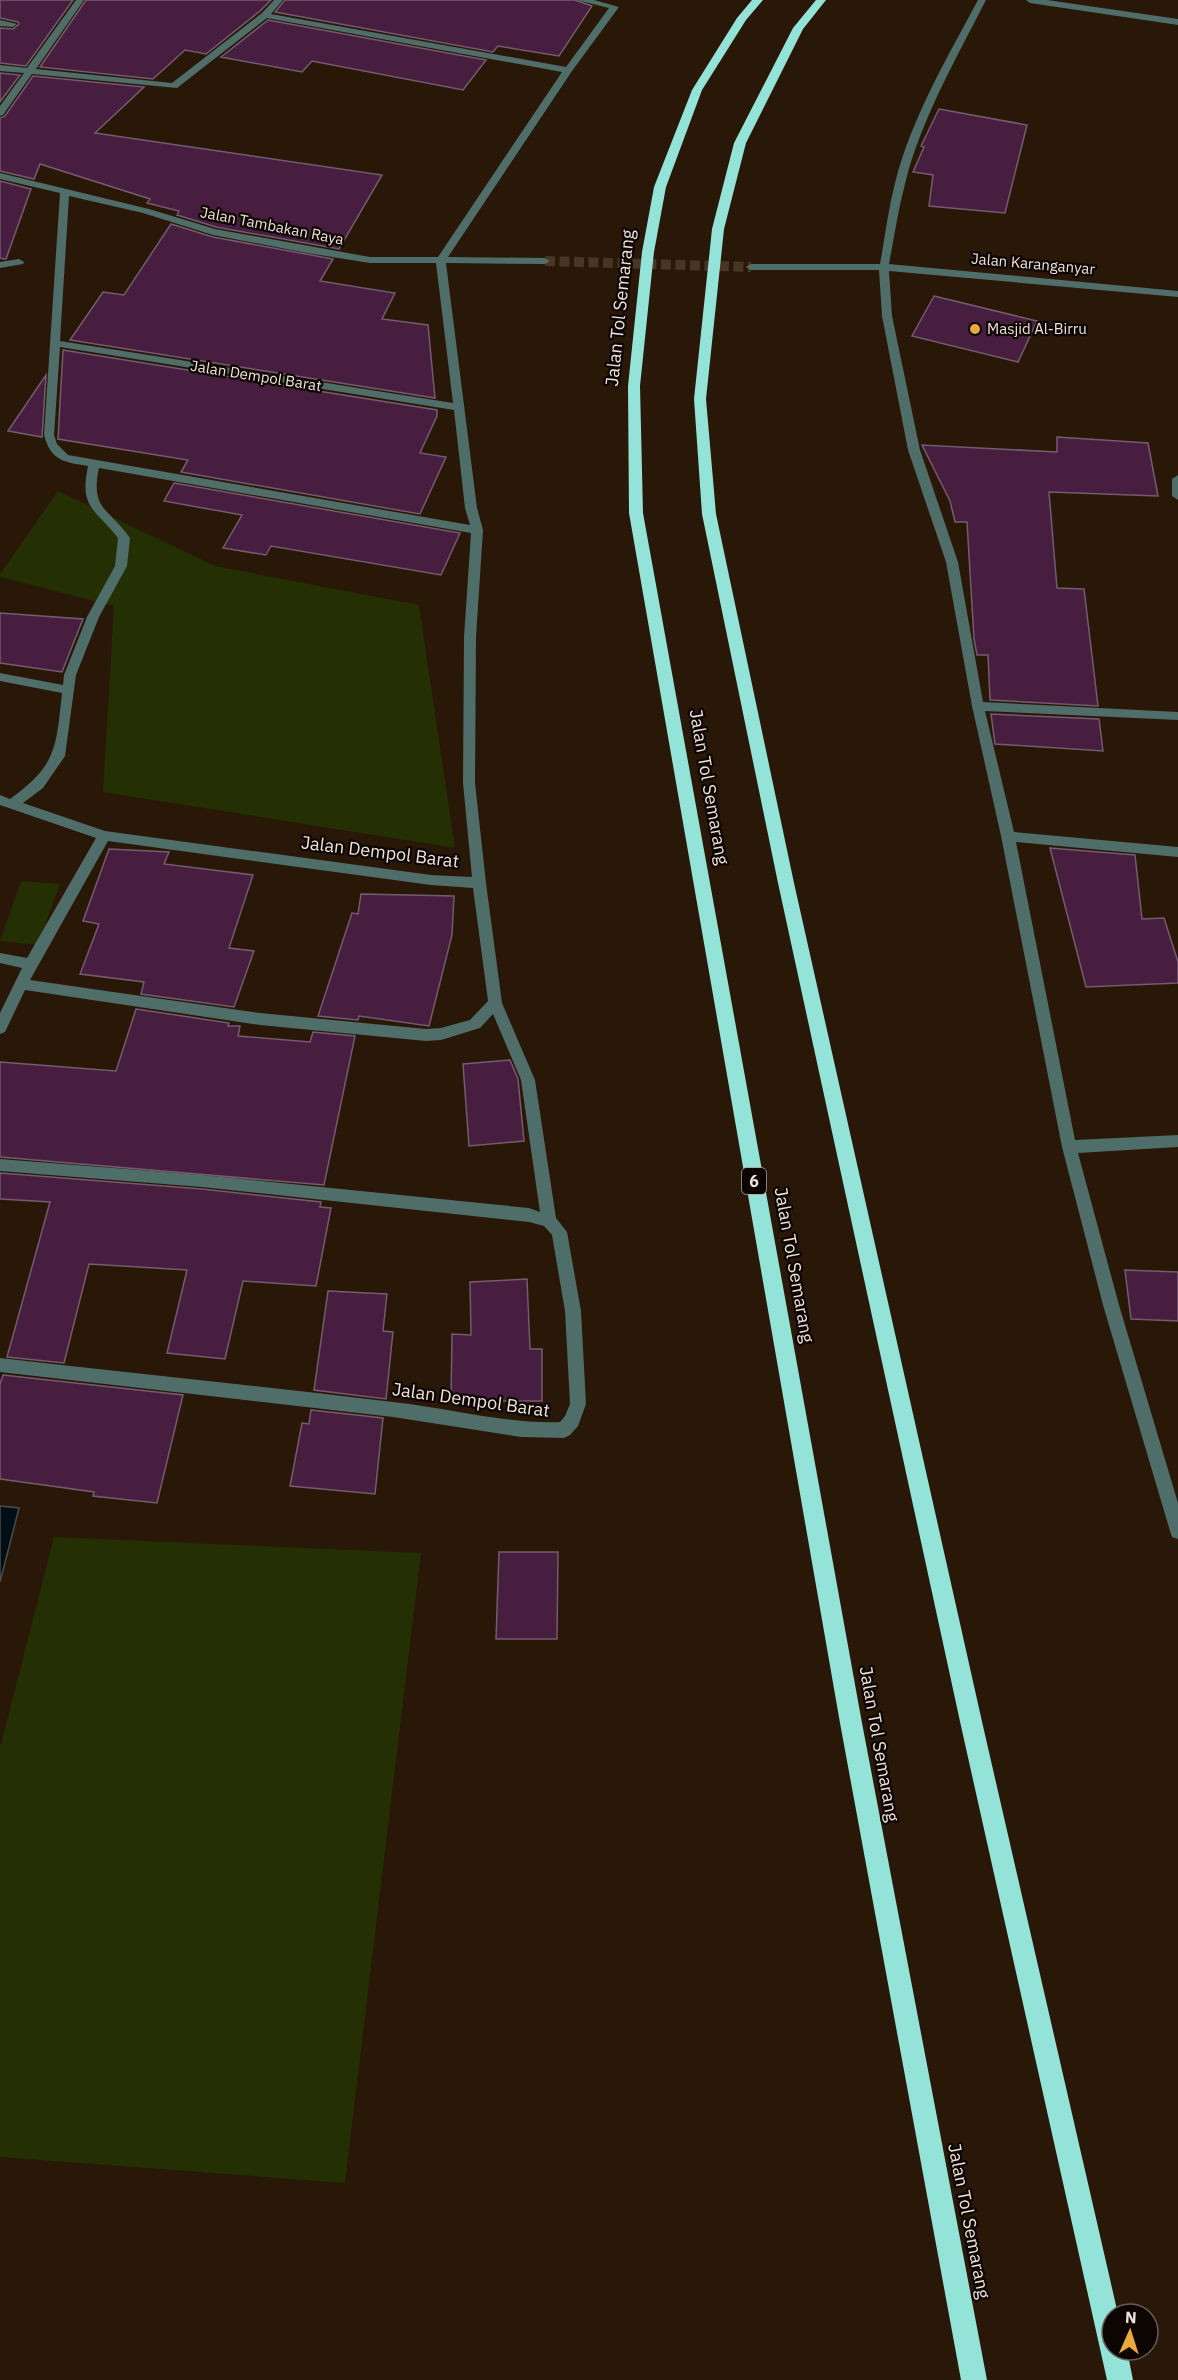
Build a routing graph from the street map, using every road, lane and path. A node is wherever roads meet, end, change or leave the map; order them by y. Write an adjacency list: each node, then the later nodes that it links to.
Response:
1 (80, 0): 14 (street)
2 (279, 0): 8 (street)
3 (581, 0): 13 (street)
4 (758, 0): 53 (highway, Jalan Tol Semarang / 6)
5 (821, 0): 51 (highway)
6 (982, 0): 23 (street)
7 (1030, 0): 9 (street)
8 (265, 15): 13 (street); 14 (street)
9 (1178, 22)
10 (0, 23): 11 (street)
11 (13, 24)
12 (0, 68): 14 (street)
13 (568, 70): 18 (street)
14 (29, 71): 15 (street)
15 (0, 113)
16 (0, 176): 17 (street, Jalan Tambakan Raya)
17 (65, 190): 18 (street, Jalan Tambakan Raya); 25 (street)
18 (441, 260): 19 (street, Jalan Tambakan Raya); 26 (street)
19 (545, 261)
20 (19, 262): 21 (street)
21 (0, 265)
22 (751, 267): 23 (street)
23 (884, 267): 24 (street, Jalan Karanganyar); 33 (street)
24 (1178, 294)
25 (55, 343): 26 (street, Jalan Dempol Barat); 27 (street)
26 (457, 407): 30 (street)
27 (94, 464): 30 (street); 32 (street)
28 (1178, 479): 29 (street)
29 (1178, 496)
30 (477, 531): 39 (street)
31 (0, 677): 32 (street)
32 (68, 690): 35 (street)
33 (978, 705): 34 (street); 37 (street)
34 (1178, 716)
35 (6, 802): 36 (street, Jalan Dempol Barat)
36 (104, 836): 39 (street, Jalan Dempol Barat); 41 (street)
37 (1008, 836): 38 (street); 46 (street)
38 (1178, 852)
39 (479, 883): 43 (street, Jalan Dempol Barat)
40 (0, 958): 41 (street)
41 (31, 964): 42 (street)
42 (21, 984): 43 (street); 44 (street)
43 (495, 1003): 48 (street, Jalan Dempol Barat)
44 (0, 1028)
45 (1178, 1141): 46 (street)
46 (1069, 1147): 50 (street)
47 (0, 1165): 48 (street)
48 (549, 1221): 49 (street, Jalan Dempol Barat)
49 (0, 1365)
50 (1178, 1531)
51 (1103, 2302)
52 (1116, 2362): 54 (highway)
53 (974, 2380)
54 (1120, 2380)

